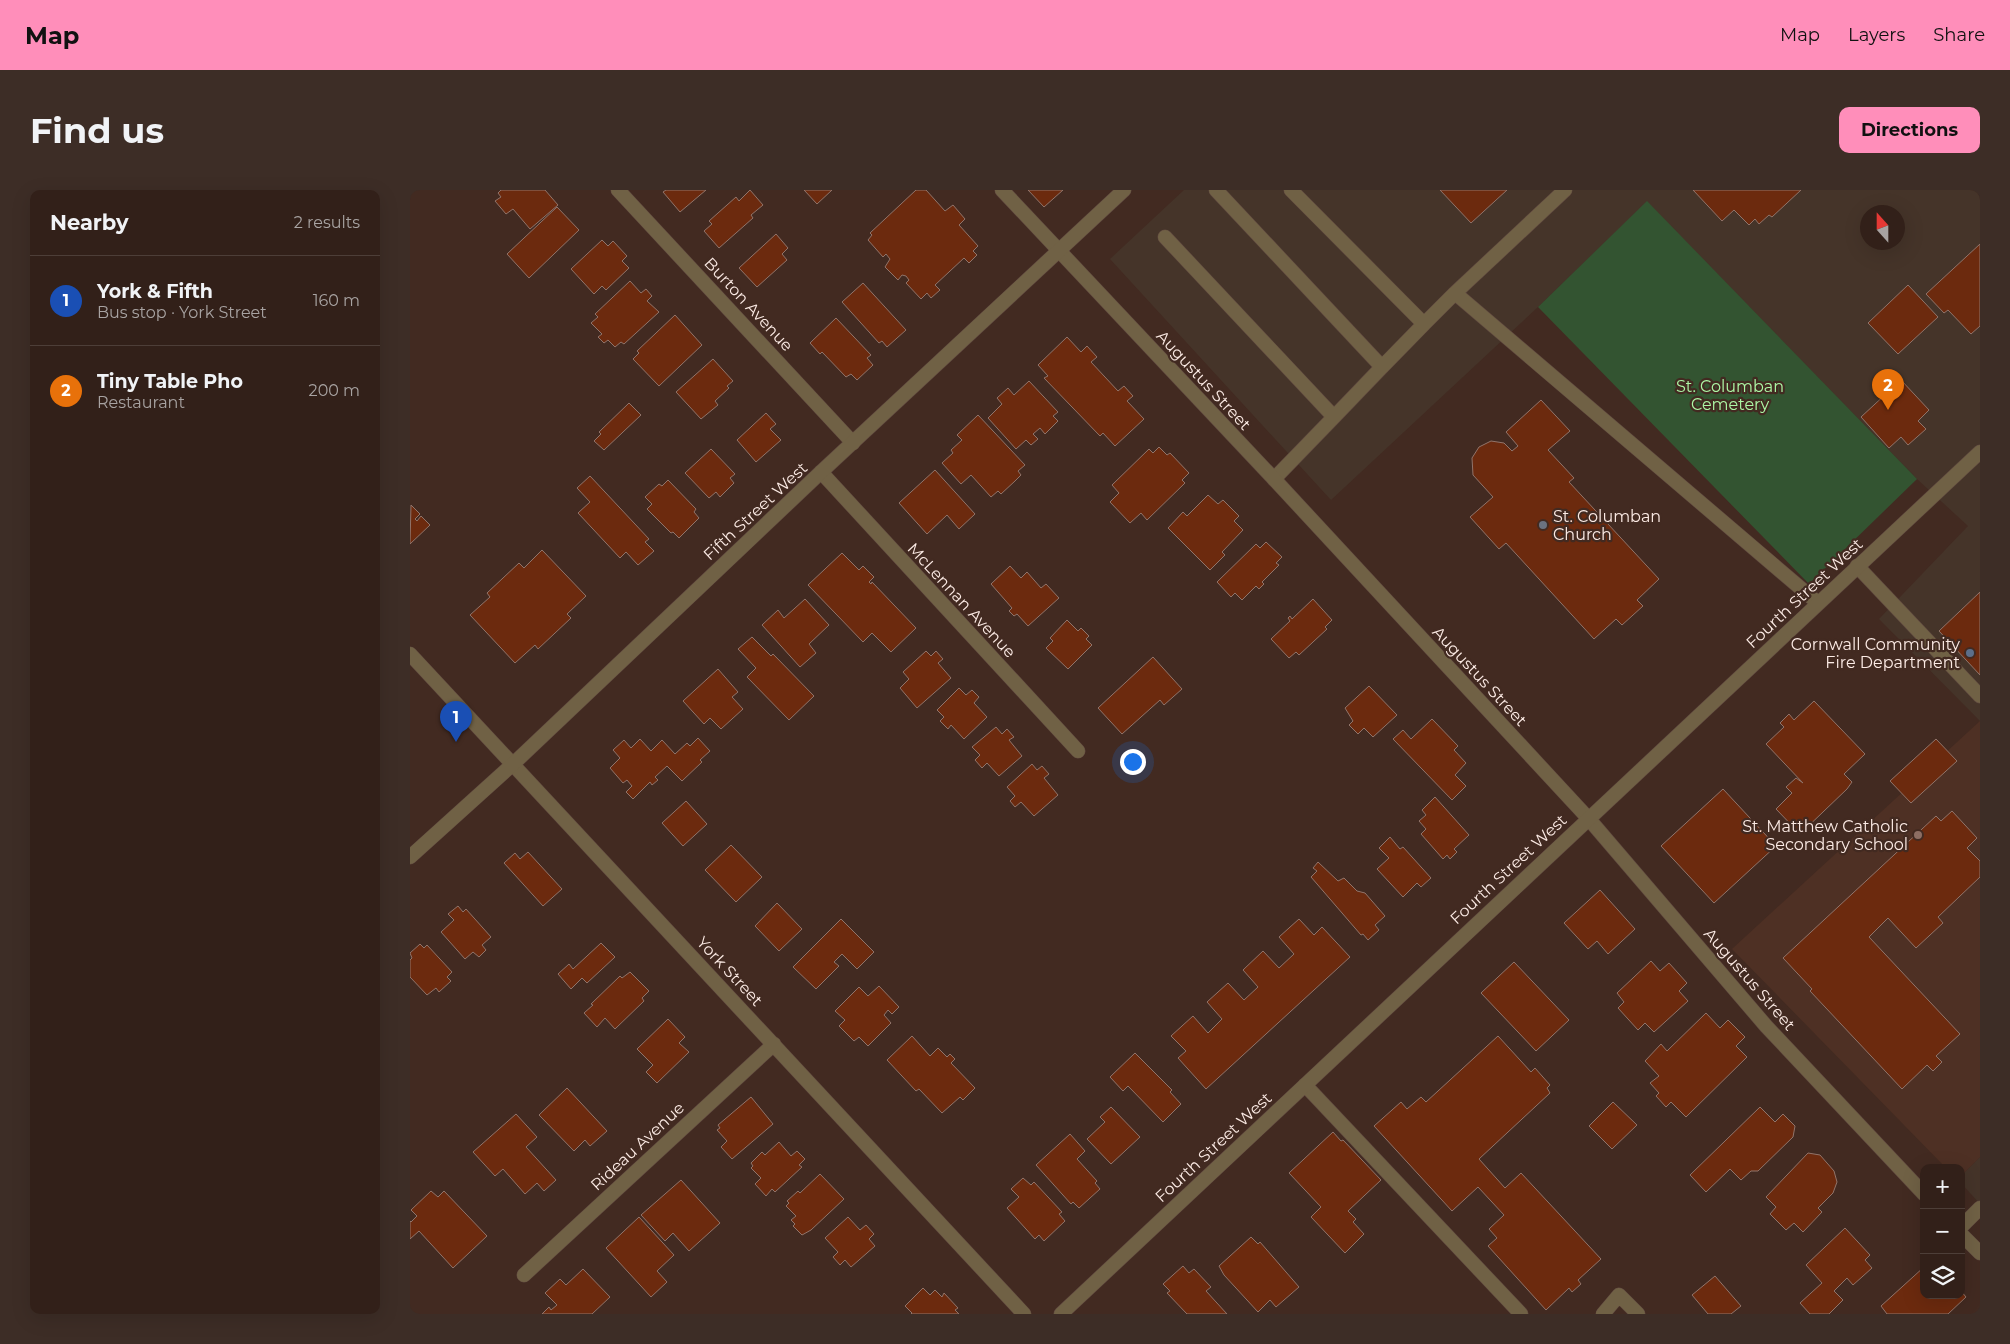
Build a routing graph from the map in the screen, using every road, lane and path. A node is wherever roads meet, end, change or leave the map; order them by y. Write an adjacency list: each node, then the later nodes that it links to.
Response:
1 (618, 190): 13 (street, Burton Avenue)
2 (1002, 190): 8 (street, Augustus Street)
3 (1124, 190): 8 (street, Fifth Street West)
4 (1216, 190): 11 (street)
5 (1291, 190): 10 (street)
6 (1565, 190): 9 (street)
7 (1165, 237): 12 (street)
8 (1060, 251): 13 (street, Fifth Street West); 16 (street, Augustus Street)
9 (1454, 293): 10 (street); 18 (street)
10 (1424, 324): 11 (street)
11 (1382, 367): 12 (street)
12 (1334, 417): 16 (street)
13 (853, 443): 15 (street, Fifth Street West)
14 (1980, 452): 17 (street, Fourth Street West)
15 (821, 472): 21 (street, McLennan Avenue); 22 (street, Fifth Street West)
16 (1274, 479): 23 (street, Augustus Street)
17 (1857, 566): 18 (street, Fourth Street West); 20 (street)
18 (1818, 603): 23 (street, Fourth Street West)
19 (410, 654): 22 (street, York Street)
20 (1980, 696)
21 (1078, 751)
22 (512, 764): 24 (street, Fifth Street West); 25 (street, York Street)
23 (1588, 818): 26 (street, Fourth Street West); 27 (street, Augustus Street)
24 (410, 857)
25 (774, 1044): 32 (street, Rideau Avenue); 33 (street, York Street)
26 (1304, 1085): 34 (street, Fourth Street West); 35 (street)
27 (1920, 1190)
28 (1980, 1208): 29 (street)
29 (1965, 1224)
30 (1965, 1238): 31 (street)
31 (1980, 1253)
32 (524, 1274)
33 (1024, 1314)
34 (1061, 1314)
35 (1520, 1314)
36 (1603, 1314): 37 (street)
37 (1638, 1314)

